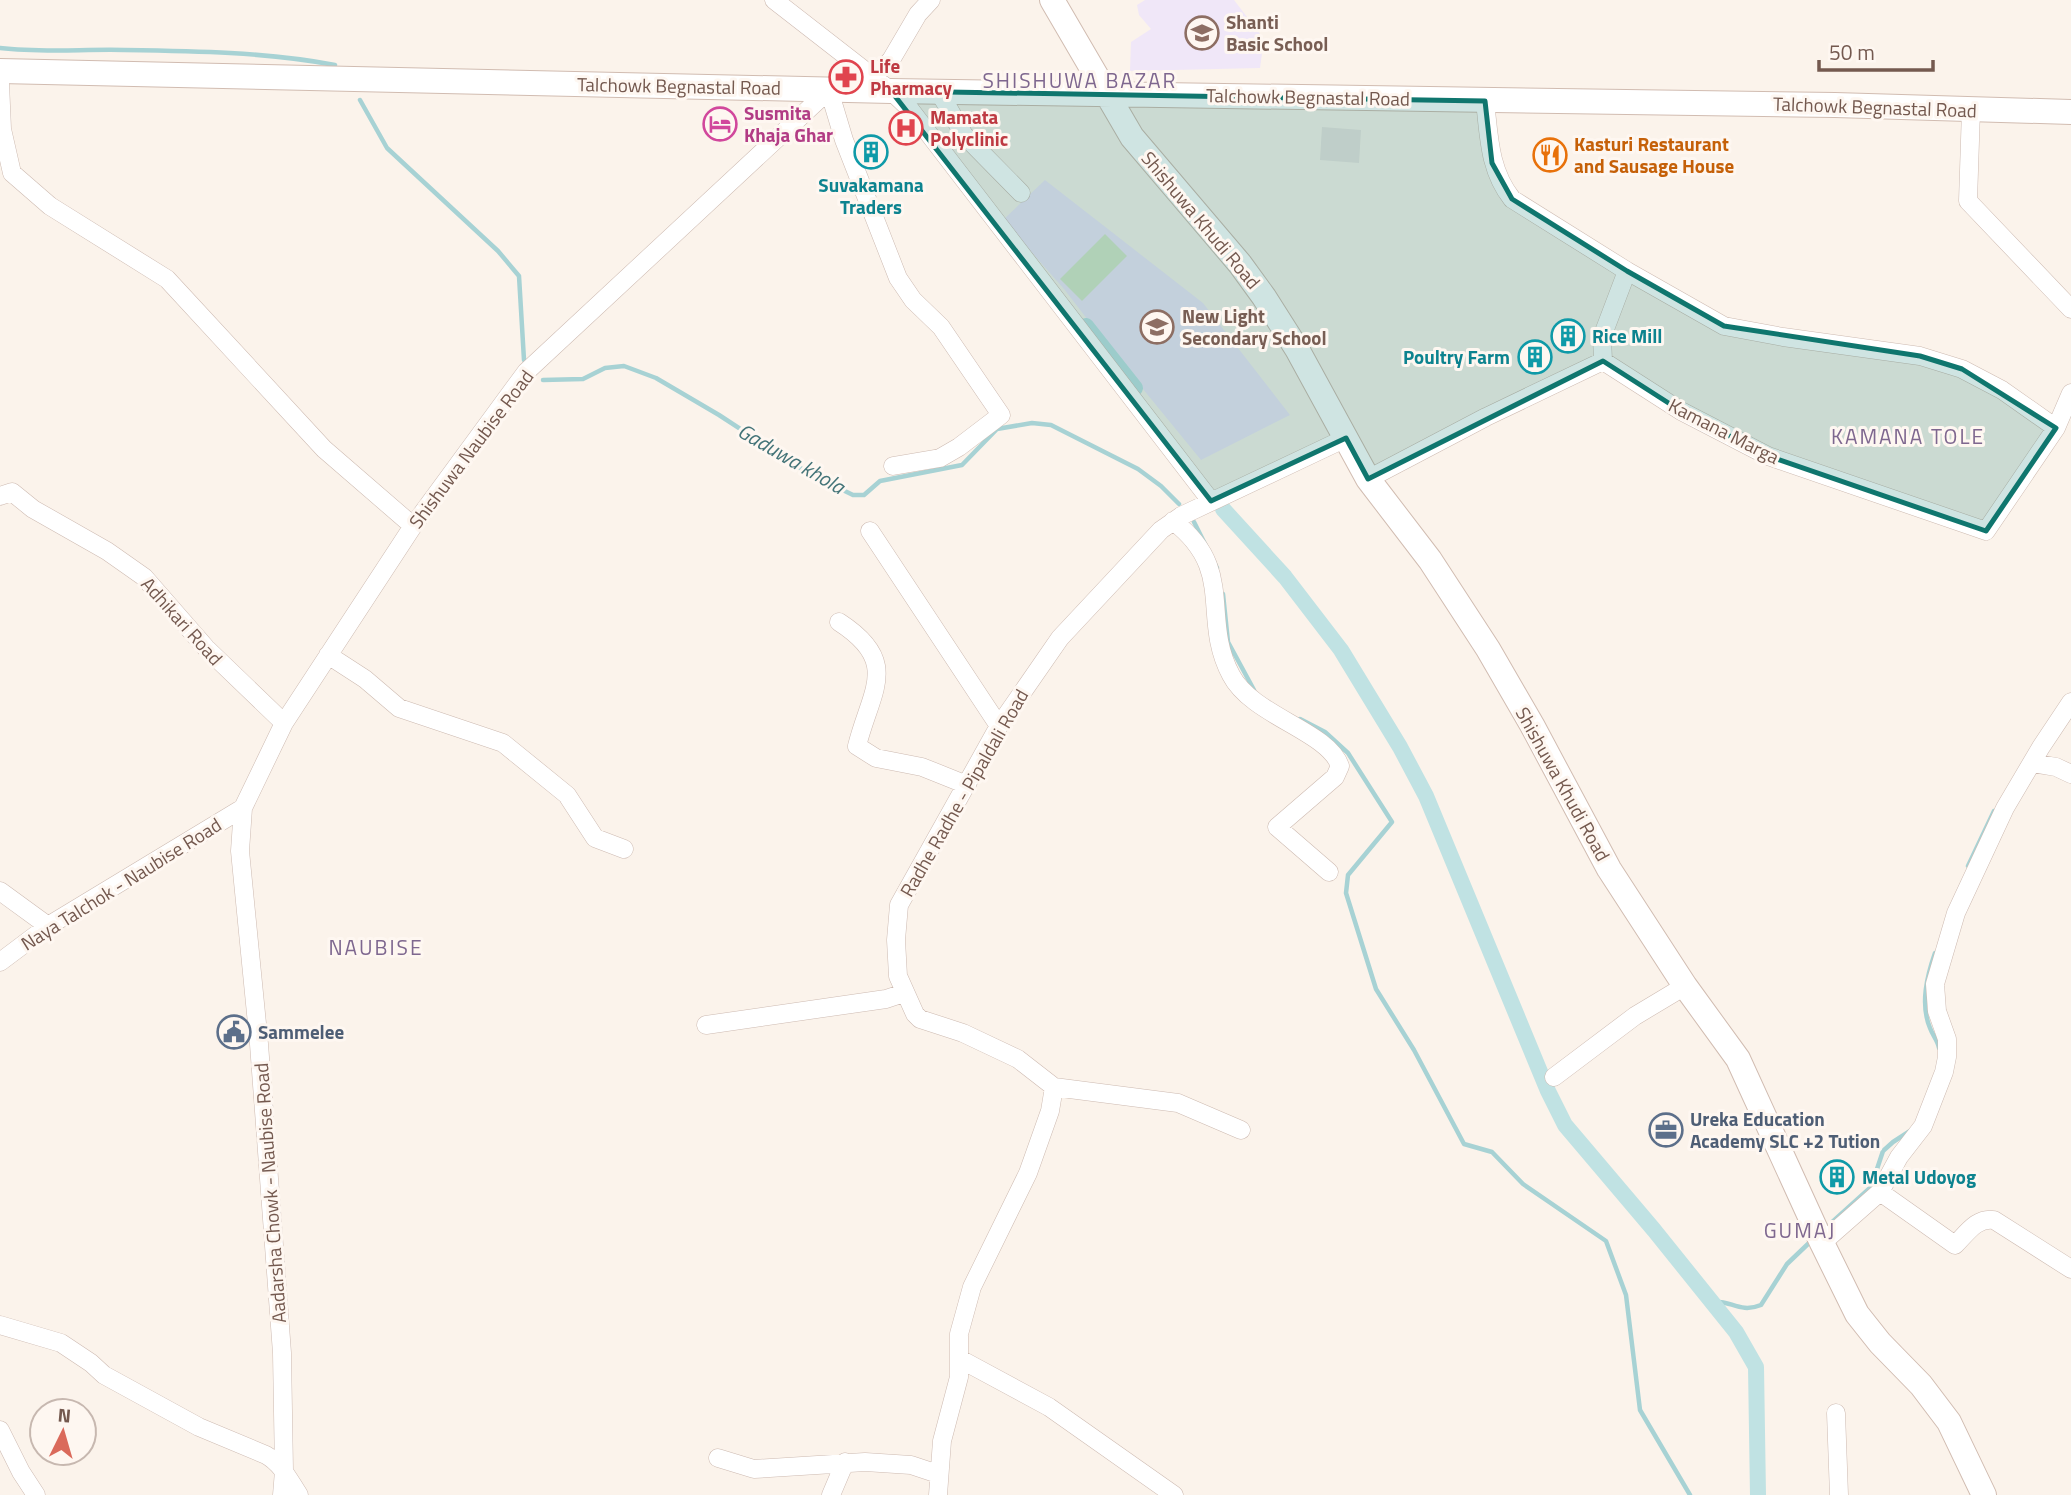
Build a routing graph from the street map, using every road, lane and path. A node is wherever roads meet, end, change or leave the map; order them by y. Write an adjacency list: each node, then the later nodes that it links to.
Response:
1 (774, 0): 7 (street)
2 (790, 0): 7 (street)
3 (931, 0): 7 (street)
4 (1052, 0): 10 (main road, Shishuwa Khudi Road)
5 (0, 71): 8 (main road, Talchowk Begnastal Road)
6 (0, 83): 26 (street)
7 (893, 84): 8 (main road, Talchowk Begnastal Road); 9 (main road, Talchowk Begnastal Road); 24 (street)
8 (830, 90): 21 (street); 26 (street, Shishuwa Naubise Road)
9 (939, 92): 10 (main road, Talchowk Begnastal Road); 14 (street)
10 (1107, 94): 11 (main road, Talchowk Begnastal Road); 20 (main road, Shishuwa Khudi Road)
11 (1485, 101): 12 (main road, Talchowk Begnastal Road); 15 (street)
12 (1970, 110): 13 (main road, Talchowk Begnastal Road); 16 (street)
13 (2071, 112)
14 (1021, 193)
15 (1626, 271): 17 (street); 19 (street)
16 (2071, 309)
17 (1604, 361): 19 (street, Kamana Marga); 22 (street)
18 (2071, 393): 19 (street, Kamana Marga)
19 (2056, 428)
20 (1346, 439): 22 (main road, Shishuwa Khudi Road); 24 (street, Radhe Radhe - Pipaldali Road)
21 (893, 466)
22 (1368, 479): 42 (main road, Shishuwa Khudi Road)
23 (0, 496): 31 (street, Adhikari Road)
24 (1211, 501): 25 (street, Radhe Radhe - Pipaldali Road)
25 (1173, 521): 32 (street, Radhe Radhe - Pipaldali Road); 38 (street)
26 (413, 526): 29 (street, Shishuwa Naubise Road)
27 (870, 531): 32 (street)
28 (839, 622): 35 (street)
29 (328, 655): 31 (street, Shishuwa Naubise Road); 37 (street)
30 (2071, 702): 33 (street)
31 (284, 723): 36 (street, Shishuwa Naubise Road)
32 (999, 726): 35 (street, Radhe Radhe - Pipaldali Road)
33 (2032, 763): 34 (street); 48 (street)
34 (2071, 774)
35 (967, 785): 43 (street, Radhe Radhe - Pipaldali Road)
36 (243, 807): 40 (street, Naya Talchok - Naubise Road); 57 (street, Aadarsha Chowk - Naubise Road)
37 (624, 849)
38 (1329, 872)
39 (0, 891): 40 (street)
40 (48, 926): 41 (street, Naya Talchok - Naubise Road)
41 (0, 962)
42 (1685, 986): 45 (street); 49 (main road, Shishuwa Khudi Road)
43 (904, 993): 44 (street); 46 (street, Radhe Radhe - Pipaldali Road)
44 (706, 1026)
45 (1554, 1077)
46 (1054, 1087): 47 (street); 52 (street)
47 (1241, 1130)
48 (1880, 1192): 49 (street); 50 (street)
49 (1822, 1243): 66 (main road, Shishuwa Khudi Road)
50 (2071, 1269)
51 (0, 1325): 57 (street)
52 (960, 1359): 58 (street); 64 (street)
53 (1836, 1413): 65 (street)
54 (0, 1430): 59 (street)
55 (718, 1458): 56 (street)
56 (845, 1462): 58 (street); 62 (street)
57 (284, 1471): 60 (street, Aadarsha Chowk - Naubise Road); 61 (street)
58 (938, 1474): 63 (street)
59 (36, 1495)
60 (282, 1495)
61 (299, 1495)
62 (831, 1495)
63 (938, 1495)
64 (1174, 1495)
65 (1839, 1495)
66 (1984, 1495)

